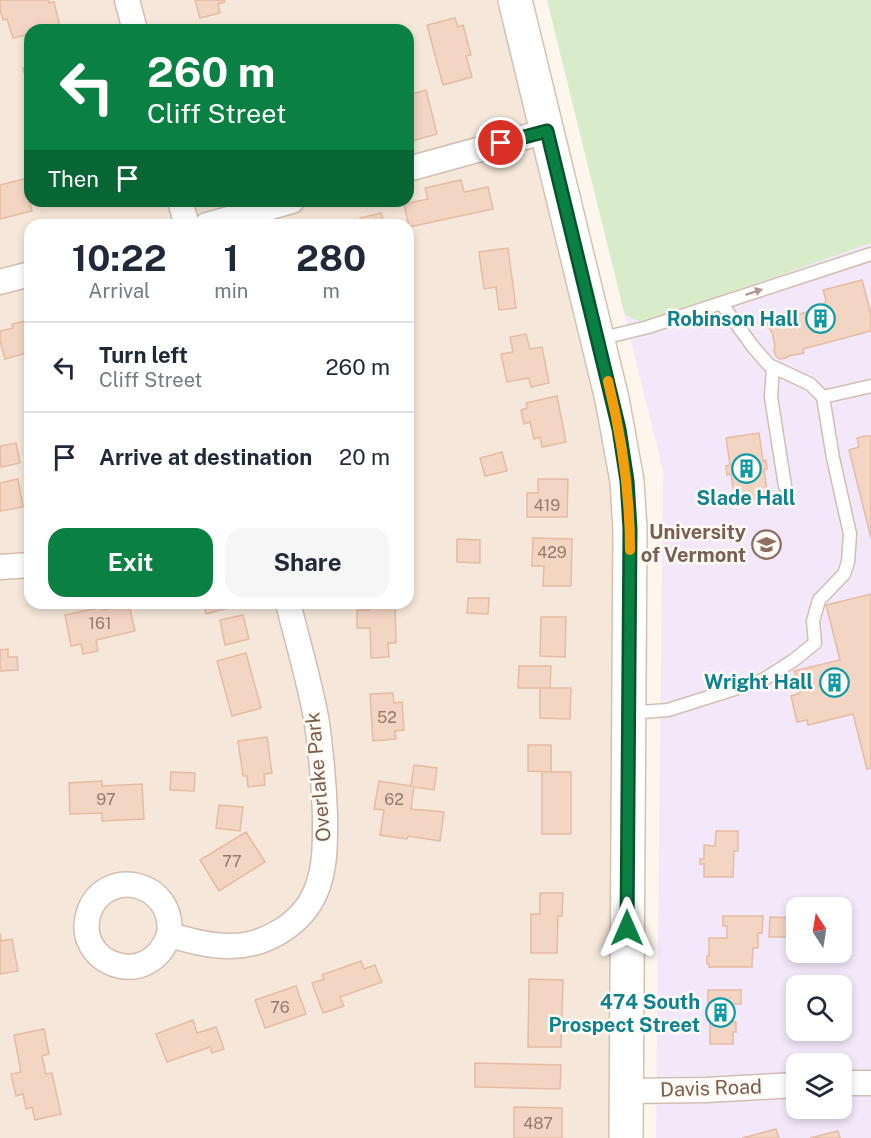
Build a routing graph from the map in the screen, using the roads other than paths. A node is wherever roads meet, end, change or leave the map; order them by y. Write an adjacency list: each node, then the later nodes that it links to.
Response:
1 (127, 0): 3 (street)
2 (515, 0): 4 (street)
3 (133, 24)
4 (547, 131): 5 (street); 12 (street)
5 (414, 166)
6 (271, 207): 7 (street)
7 (228, 219)
8 (871, 254): 11 (lane, one-way to 8)
9 (24, 276): 10 (street)
10 (0, 282)
11 (721, 303): 12 (lane); 13 (lane)
12 (598, 339): 20 (street)
13 (773, 367): 15 (lane); 16 (lane)
14 (871, 386): 15 (lane)
15 (823, 397): 20 (lane)
16 (786, 486)
17 (24, 565): 18 (street)
18 (0, 567)
19 (290, 609): 21 (street, Overlake Park)
20 (628, 713): 25 (street)
21 (169, 935)
22 (852, 1083): 23 (street)
23 (871, 1083)
24 (786, 1086): 25 (street, Davis Road)
25 (626, 1091): 26 (street)
26 (626, 1138)

